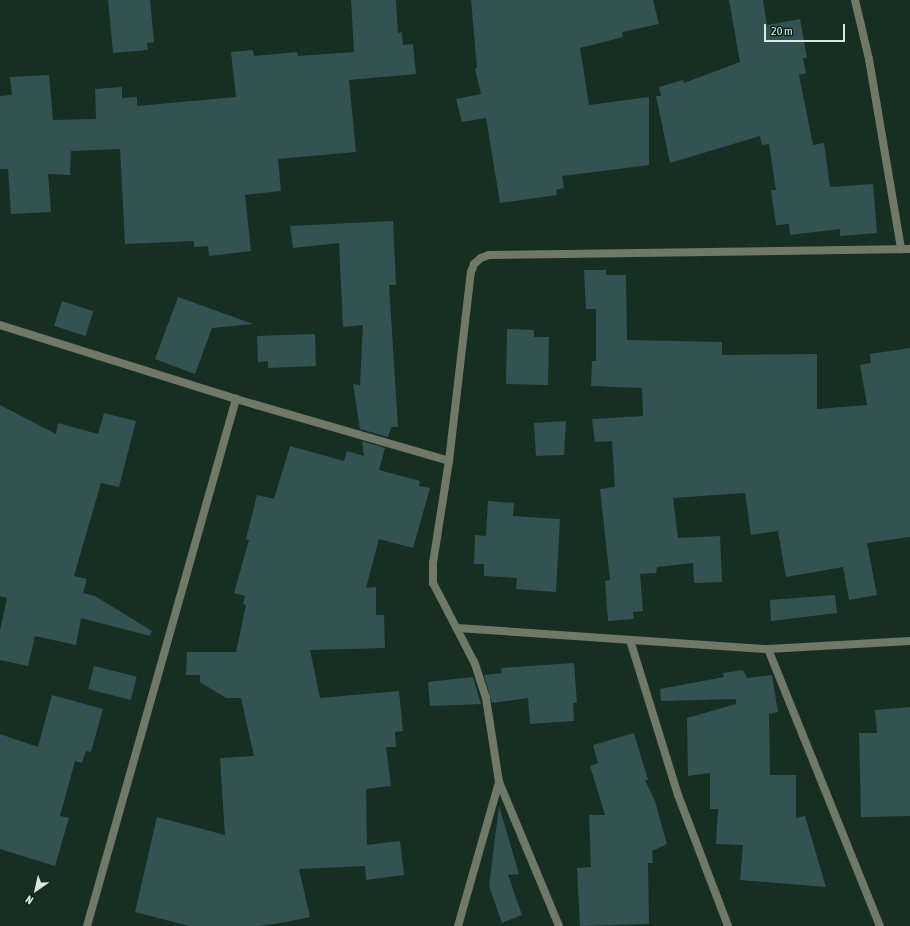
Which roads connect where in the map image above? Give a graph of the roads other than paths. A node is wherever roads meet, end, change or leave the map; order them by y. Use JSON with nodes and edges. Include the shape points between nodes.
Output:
{"nodes":[{"id":1,"x":855,"y":0,"type":"edge"},
{"id":2,"x":901,"y":249,"type":"junction"},
{"id":3,"x":910,"y":249,"type":"edge"},
{"id":4,"x":0,"y":325,"type":"edge"},
{"id":5,"x":236,"y":399,"type":"junction"},
{"id":6,"x":449,"y":462,"type":"junction"},
{"id":7,"x":457,"y":628,"type":"junction"},
{"id":8,"x":630,"y":640,"type":"junction"},
{"id":9,"x":910,"y":641,"type":"edge"},
{"id":10,"x":768,"y":649,"type":"junction"},
{"id":11,"x":499,"y":782,"type":"junction"},
{"id":12,"x":87,"y":926,"type":"edge"},
{"id":13,"x":458,"y":926,"type":"edge"},
{"id":14,"x":559,"y":926,"type":"edge"},
{"id":15,"x":728,"y":926,"type":"edge"},
{"id":16,"x":880,"y":926,"type":"edge"}],
"edges":[{"from":1,"to":2,"type":"street","via":[[869,59]]},
{"from":2,"to":3,"type":"street"},
{"from":2,"to":6,"type":"street","via":[[489,255],[480,258],[471,272]]},
{"from":4,"to":5,"type":"street"},
{"from":5,"to":6,"type":"street"},
{"from":5,"to":12,"type":"street"},
{"from":6,"to":7,"type":"street","via":[[433,563],[433,583]]},
{"from":7,"to":8,"type":"street"},
{"from":7,"to":11,"type":"street","via":[[474,662],[486,698]]},
{"from":8,"to":10,"type":"street"},
{"from":8,"to":15,"type":"street","via":[[678,795]]},
{"from":9,"to":10,"type":"street"},
{"from":10,"to":16,"type":"street"},
{"from":11,"to":13,"type":"street"},
{"from":11,"to":14,"type":"street"}]}
